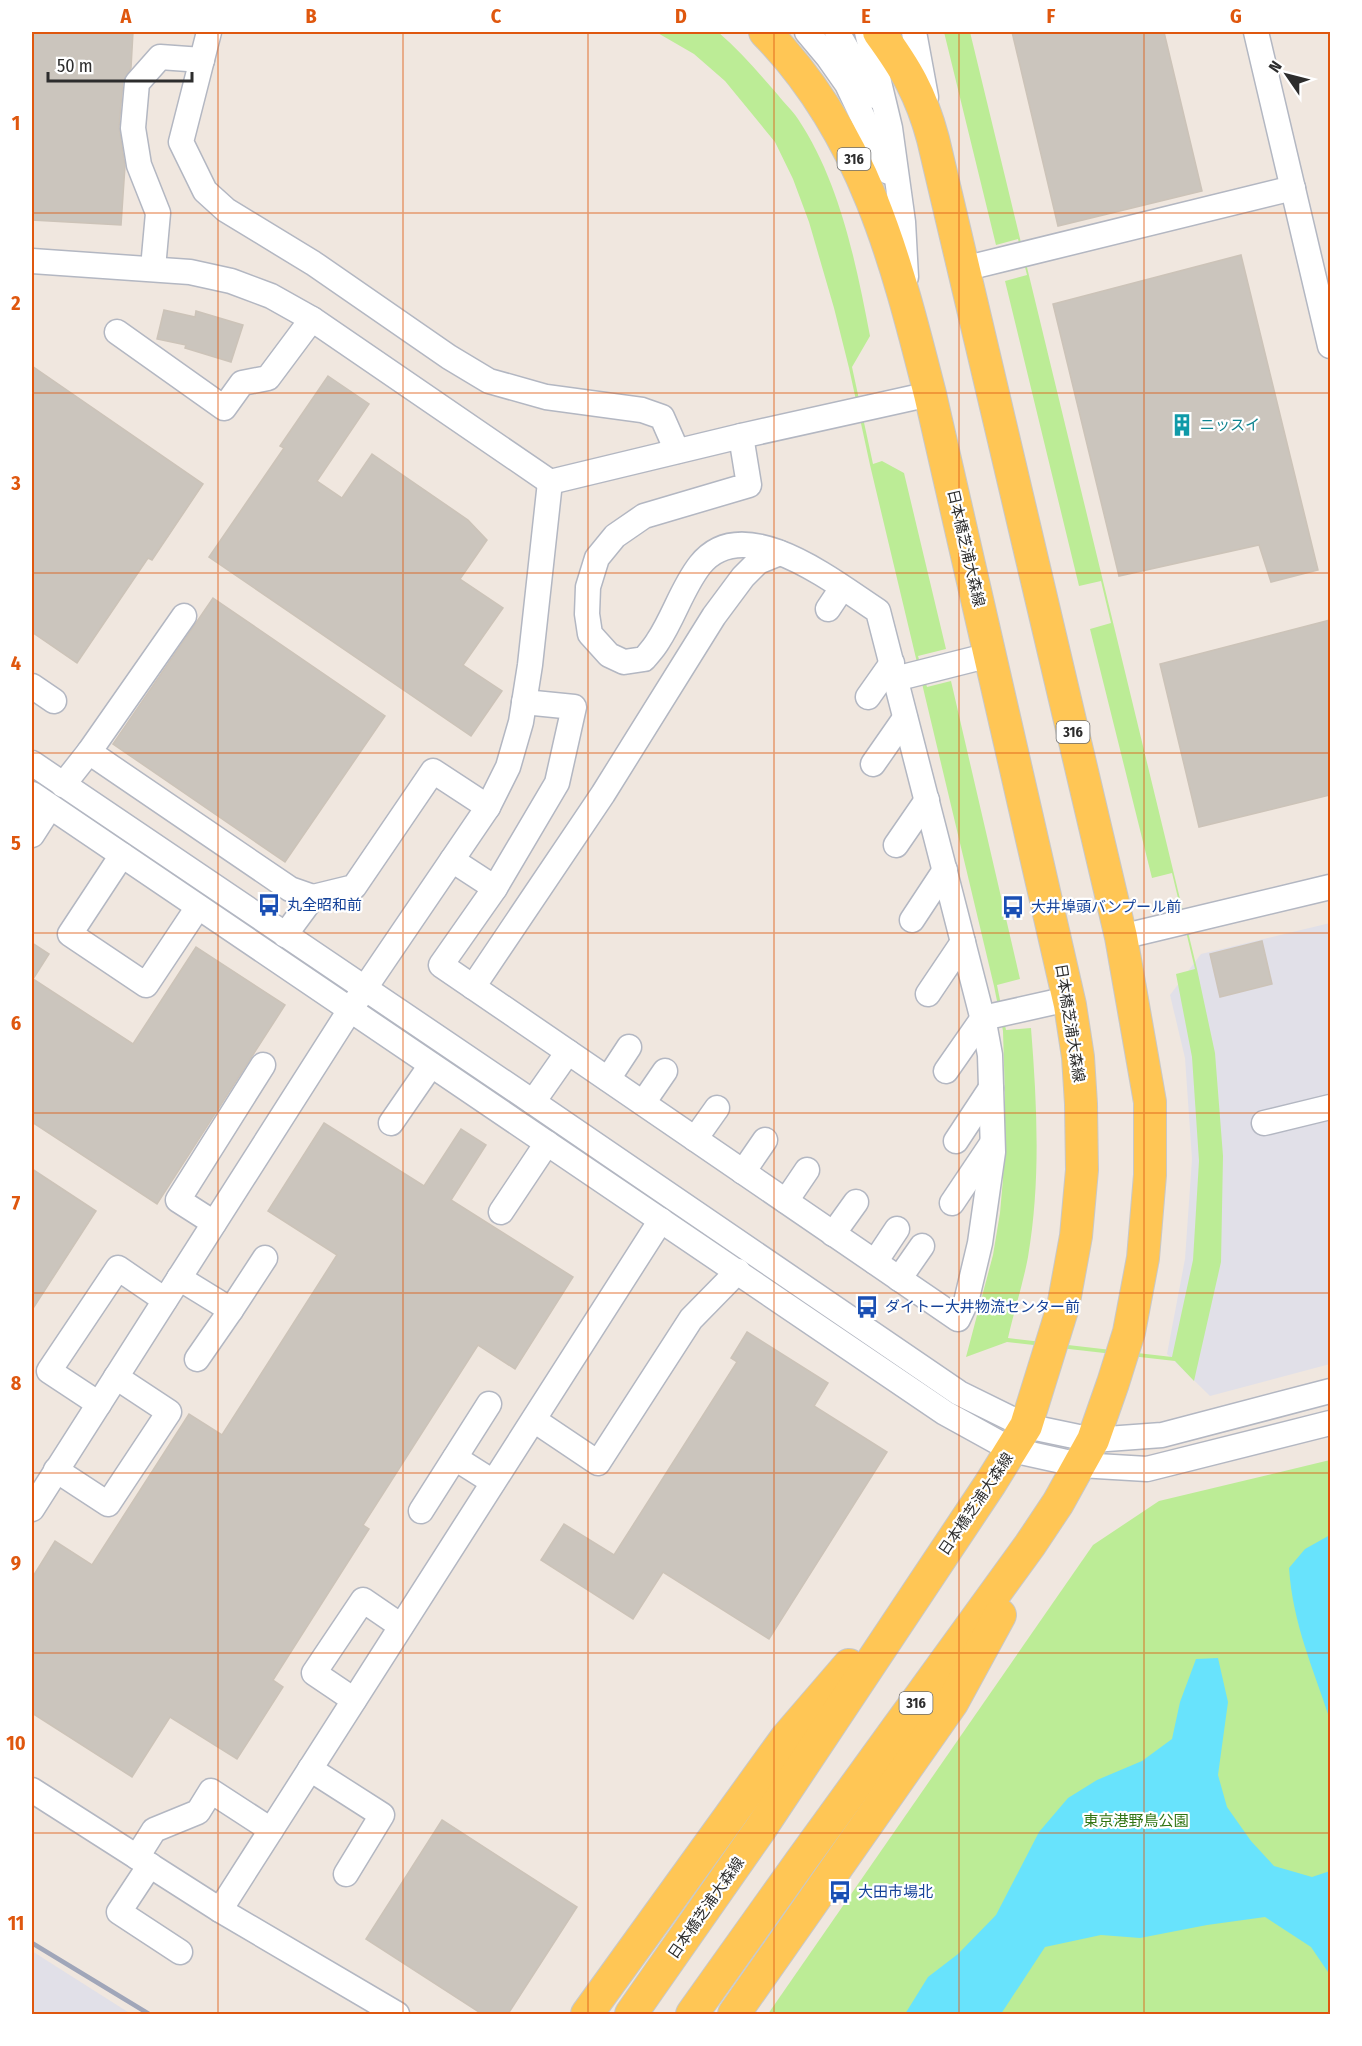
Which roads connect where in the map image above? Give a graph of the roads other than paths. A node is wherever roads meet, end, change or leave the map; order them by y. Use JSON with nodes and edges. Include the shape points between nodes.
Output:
{"nodes":[{"id":1,"x":208,"y":32,"type":"edge"},
{"id":2,"x":765,"y":32,"type":"edge"},
{"id":3,"x":807,"y":32,"type":"edge"},
{"id":4,"x":837,"y":32,"type":"edge"},
{"id":5,"x":867,"y":32,"type":"edge"},
{"id":6,"x":879,"y":32,"type":"edge"},
{"id":7,"x":914,"y":32,"type":"edge"},
{"id":8,"x":1256,"y":32,"type":"edge"},
{"id":9,"x":201,"y":60,"type":"junction"},
{"id":10,"x":890,"y":128,"type":"junction"},
{"id":11,"x":933,"y":139,"type":"junction"},
{"id":12,"x":1293,"y":188,"type":"junction"},
{"id":13,"x":898,"y":190,"type":"junction"},
{"id":14,"x":32,"y":261,"type":"edge"},
{"id":15,"x":153,"y":268,"type":"junction"},
{"id":16,"x":963,"y":269,"type":"junction"},
{"id":17,"x":908,"y":306,"type":"junction"},
{"id":18,"x":312,"y":319,"type":"junction"},
{"id":19,"x":117,"y":333,"type":"dead end"},
{"id":20,"x":1330,"y":346,"type":"edge"},
{"id":21,"x":930,"y":394,"type":"junction"},
{"id":22,"x":741,"y":436,"type":"junction"},
{"id":23,"x":676,"y":451,"type":"junction"},
{"id":24,"x":550,"y":482,"type":"junction"},
{"id":25,"x":780,"y":553,"type":"junction"},
{"id":26,"x":842,"y":588,"type":"junction"},
{"id":27,"x":828,"y":609,"type":"dead end"},
{"id":28,"x":184,"y":616,"type":"dead end"},
{"id":29,"x":990,"y":655,"type":"junction"},
{"id":30,"x":894,"y":671,"type":"junction"},
{"id":31,"x":32,"y":686,"type":"edge"},
{"id":32,"x":868,"y":697,"type":"dead end"},
{"id":33,"x":54,"y":701,"type":"dead end"},
{"id":34,"x":524,"y":702,"type":"junction"},
{"id":35,"x":905,"y":718,"type":"junction"},
{"id":36,"x":89,"y":752,"type":"junction"},
{"id":37,"x":32,"y":763,"type":"edge"},
{"id":38,"x":873,"y":764,"type":"dead end"},
{"id":39,"x":63,"y":785,"type":"junction"},
{"id":40,"x":41,"y":800,"type":"edge"},
{"id":41,"x":927,"y":800,"type":"junction"},
{"id":42,"x":488,"y":807,"type":"junction"},
{"id":43,"x":32,"y":835,"type":"edge"},
{"id":44,"x":896,"y":845,"type":"dead end"},
{"id":45,"x":122,"y":855,"type":"junction"},
{"id":46,"x":452,"y":860,"type":"junction"},
{"id":47,"x":945,"y":870,"type":"junction"},
{"id":48,"x":1330,"y":887,"type":"edge"},
{"id":49,"x":495,"y":888,"type":"junction"},
{"id":50,"x":313,"y":897,"type":"junction"},
{"id":51,"x":198,"y":907,"type":"junction"},
{"id":52,"x":912,"y":920,"type":"dead end"},
{"id":53,"x":285,"y":935,"type":"junction"},
{"id":54,"x":1121,"y":937,"type":"junction"},
{"id":55,"x":963,"y":942,"type":"junction"},
{"id":56,"x":473,"y":987,"type":"junction"},
{"id":57,"x":365,"y":989,"type":"junction"},
{"id":58,"x":928,"y":994,"type":"dead end"},
{"id":59,"x":1068,"y":999,"type":"junction"},
{"id":60,"x":350,"y":1010,"type":"junction"},
{"id":61,"x":983,"y":1018,"type":"junction"},
{"id":62,"x":629,"y":1047,"type":"dead end"},
{"id":63,"x":568,"y":1052,"type":"junction"},
{"id":64,"x":263,"y":1065,"type":"dead end"},
{"id":65,"x":431,"y":1065,"type":"junction"},
{"id":66,"x":665,"y":1071,"type":"dead end"},
{"id":67,"x":946,"y":1071,"type":"dead end"},
{"id":68,"x":608,"y":1079,"type":"junction"},
{"id":69,"x":992,"y":1088,"type":"junction"},
{"id":70,"x":533,"y":1102,"type":"junction"},
{"id":71,"x":643,"y":1103,"type":"junction"},
{"id":72,"x":1330,"y":1107,"type":"edge"},
{"id":73,"x":717,"y":1108,"type":"dead end"},
{"id":74,"x":391,"y":1123,"type":"dead end"},
{"id":75,"x":1263,"y":1123,"type":"dead end"},
{"id":76,"x":695,"y":1139,"type":"junction"},
{"id":77,"x":765,"y":1140,"type":"dead end"},
{"id":78,"x":956,"y":1141,"type":"dead end"},
{"id":79,"x":547,"y":1143,"type":"junction"},
{"id":80,"x":993,"y":1143,"type":"junction"},
{"id":81,"x":807,"y":1170,"type":"dead end"},
{"id":82,"x":743,"y":1172,"type":"junction"},
{"id":83,"x":786,"y":1201,"type":"junction"},
{"id":84,"x":856,"y":1202,"type":"dead end"},
{"id":85,"x":952,"y":1203,"type":"dead end"},
{"id":86,"x":501,"y":1212,"type":"dead end"},
{"id":87,"x":661,"y":1220,"type":"junction"},
{"id":88,"x":214,"y":1223,"type":"junction"},
{"id":89,"x":897,"y":1229,"type":"dead end"},
{"id":90,"x":834,"y":1234,"type":"junction"},
{"id":91,"x":922,"y":1246,"type":"dead end"},
{"id":92,"x":265,"y":1257,"type":"dead end"},
{"id":93,"x":875,"y":1262,"type":"junction"},
{"id":94,"x":738,"y":1271,"type":"junction"},
{"id":95,"x":179,"y":1278,"type":"junction"},
{"id":96,"x":899,"y":1279,"type":"junction"},
{"id":97,"x":165,"y":1300,"type":"junction"},
{"id":98,"x":231,"y":1310,"type":"junction"},
{"id":99,"x":197,"y":1359,"type":"dead end"},
{"id":100,"x":116,"y":1377,"type":"junction"},
{"id":101,"x":1330,"y":1391,"type":"edge"},
{"id":102,"x":99,"y":1404,"type":"junction"},
{"id":103,"x":489,"y":1404,"type":"dead end"},
{"id":104,"x":534,"y":1420,"type":"junction"},
{"id":105,"x":1330,"y":1423,"type":"edge"},
{"id":106,"x":1019,"y":1438,"type":"junction"},
{"id":107,"x":1086,"y":1452,"type":"junction"},
{"id":108,"x":456,"y":1458,"type":"junction"},
{"id":109,"x":56,"y":1470,"type":"junction"},
{"id":110,"x":494,"y":1482,"type":"junction"},
{"id":111,"x":32,"y":1509,"type":"edge"},
{"id":112,"x":422,"y":1511,"type":"dead end"},
{"id":113,"x":1030,"y":1545,"type":"junction"},
{"id":114,"x":931,"y":1571,"type":"junction"},
{"id":115,"x":401,"y":1626,"type":"junction"},
{"id":116,"x":354,"y":1700,"type":"junction"},
{"id":117,"x":310,"y":1769,"type":"junction"},
{"id":118,"x":32,"y":1790,"type":"edge"},
{"id":119,"x":271,"y":1830,"type":"junction"},
{"id":120,"x":143,"y":1861,"type":"junction"},
{"id":121,"x":346,"y":1874,"type":"dead end"},
{"id":122,"x":220,"y":1910,"type":"junction"},
{"id":123,"x":180,"y":1952,"type":"dead end"},
{"id":124,"x":396,"y":2014,"type":"edge"},
{"id":125,"x":587,"y":2014,"type":"edge"},
{"id":126,"x":631,"y":2014,"type":"edge"},
{"id":127,"x":692,"y":2014,"type":"edge"},
{"id":128,"x":734,"y":2014,"type":"edge"}],
"edges":[{"from":1,"to":9,"type":"street"},
{"from":2,"to":17,"type":"main road","name":"日本橋芝浦大森線","number":"316","via":[[806,80],[843,136],[882,225]]},
{"from":3,"to":13,"type":"street","via":[[847,84]]},
{"from":4,"to":10,"type":"street"},
{"from":5,"to":10,"type":"street"},
{"from":6,"to":11,"type":"main road","number":"316","via":[[915,87]]},
{"from":7,"to":11,"type":"street"},
{"from":8,"to":12,"type":"street"},
{"from":9,"to":15,"type":"street","via":[[160,57],[137,83],[133,128],[139,165],[158,213]]},
{"from":9,"to":23,"type":"street","via":[[181,142],[205,191],[226,210],[489,381],[546,397],[642,410],[662,417]]},
{"from":10,"to":13,"type":"street"},
{"from":11,"to":16,"type":"main road","number":"316"},
{"from":12,"to":16,"type":"street"},
{"from":12,"to":20,"type":"street"},
{"from":13,"to":17,"type":"street"},
{"from":14,"to":15,"type":"street"},
{"from":15,"to":18,"type":"street","via":[[231,281],[271,296]]},
{"from":16,"to":54,"type":"main road","number":"316"},
{"from":17,"to":21,"type":"main road","name":"日本橋芝浦大森線","number":"316"},
{"from":18,"to":19,"type":"street","via":[[268,378],[242,383],[224,408]]},
{"from":18,"to":24,"type":"street"},
{"from":21,"to":22,"type":"street"},
{"from":21,"to":29,"type":"main road","name":"日本橋芝浦大森線","number":"316"},
{"from":22,"to":23,"type":"street"},
{"from":22,"to":25,"type":"street","via":[[749,485],[644,516],[615,536],[597,558],[588,587],[590,634],[609,655],[624,662],[644,659],[659,640],[694,574],[717,551],[730,544],[748,544]]},
{"from":23,"to":24,"type":"street"},
{"from":24,"to":34,"type":"street"},
{"from":25,"to":26,"type":"street"},
{"from":25,"to":56,"type":"street","via":[[750,569],[714,616],[603,794]]},
{"from":26,"to":27,"type":"street"},
{"from":26,"to":30,"type":"street","via":[[878,611]]},
{"from":28,"to":36,"type":"street"},
{"from":29,"to":30,"type":"street"},
{"from":29,"to":59,"type":"main road","name":"日本橋芝浦大森線","number":"316"},
{"from":30,"to":32,"type":"street"},
{"from":30,"to":35,"type":"street"},
{"from":31,"to":33,"type":"street"},
{"from":34,"to":42,"type":"street","via":[[508,767]]},
{"from":34,"to":49,"type":"street","via":[[574,707],[557,783]]},
{"from":35,"to":38,"type":"street"},
{"from":35,"to":41,"type":"street"},
{"from":36,"to":39,"type":"street"},
{"from":36,"to":50,"type":"street","via":[[290,889]]},
{"from":37,"to":39,"type":"street"},
{"from":39,"to":53,"type":"street"},
{"from":40,"to":43,"type":"street"},
{"from":40,"to":45,"type":"street"},
{"from":41,"to":44,"type":"street"},
{"from":41,"to":47,"type":"street"},
{"from":42,"to":46,"type":"street"},
{"from":42,"to":50,"type":"street","via":[[433,771],[354,887]]},
{"from":45,"to":51,"type":"street"},
{"from":45,"to":51,"type":"street","via":[[70,934],[146,984]]},
{"from":46,"to":49,"type":"street"},
{"from":46,"to":57,"type":"street"},
{"from":47,"to":52,"type":"street"},
{"from":47,"to":55,"type":"street"},
{"from":48,"to":54,"type":"street"},
{"from":49,"to":56,"type":"street","via":[[441,965]]},
{"from":50,"to":53,"type":"street"},
{"from":51,"to":60,"type":"street"},
{"from":53,"to":57,"type":"street"},
{"from":54,"to":107,"type":"main road","number":"316","via":[[1150,1102],[1150,1175],[1143,1258],[1129,1332]]},
{"from":55,"to":58,"type":"street"},
{"from":55,"to":61,"type":"street"},
{"from":56,"to":63,"type":"street"},
{"from":57,"to":60,"type":"street"},
{"from":57,"to":70,"type":"street"},
{"from":59,"to":61,"type":"street"},
{"from":59,"to":106,"type":"main road","name":"日本橋芝浦大森線","number":"316","via":[[1081,1104],[1082,1170],[1076,1236],[1063,1307]]},
{"from":60,"to":65,"type":"street"},
{"from":60,"to":88,"type":"street"},
{"from":61,"to":67,"type":"street"},
{"from":61,"to":69,"type":"street"},
{"from":62,"to":68,"type":"street"},
{"from":63,"to":68,"type":"street"},
{"from":63,"to":70,"type":"street"},
{"from":64,"to":88,"type":"street","via":[[178,1200]]},
{"from":65,"to":74,"type":"street"},
{"from":65,"to":79,"type":"street"},
{"from":66,"to":71,"type":"street"},
{"from":68,"to":71,"type":"street"},
{"from":69,"to":78,"type":"street"},
{"from":69,"to":80,"type":"street"},
{"from":70,"to":106,"type":"street"},
{"from":71,"to":76,"type":"street"},
{"from":72,"to":75,"type":"street"},
{"from":73,"to":76,"type":"street"},
{"from":76,"to":82,"type":"street"},
{"from":77,"to":82,"type":"street"},
{"from":79,"to":86,"type":"street"},
{"from":79,"to":87,"type":"street"},
{"from":80,"to":85,"type":"street"},
{"from":80,"to":96,"type":"street","via":[[980,1243],[958,1319]]},
{"from":81,"to":83,"type":"street"},
{"from":82,"to":83,"type":"street"},
{"from":83,"to":90,"type":"street"},
{"from":84,"to":90,"type":"street"},
{"from":87,"to":94,"type":"street"},
{"from":87,"to":104,"type":"street"},
{"from":88,"to":95,"type":"street"},
{"from":89,"to":93,"type":"street"},
{"from":90,"to":93,"type":"street"},
{"from":91,"to":96,"type":"street"},
{"from":92,"to":98,"type":"street"},
{"from":93,"to":96,"type":"street"},
{"from":94,"to":104,"type":"street","via":[[692,1319],[598,1463]]},
{"from":94,"to":106,"type":"street","via":[[945,1413]]},
{"from":95,"to":97,"type":"street"},
{"from":95,"to":98,"type":"street"},
{"from":97,"to":100,"type":"street"},
{"from":97,"to":102,"type":"street","via":[[118,1268],[50,1371]]},
{"from":98,"to":99,"type":"street"},
{"from":100,"to":102,"type":"street"},
{"from":100,"to":109,"type":"street","via":[[170,1412],[108,1504]]},
{"from":101,"to":107,"type":"street"},
{"from":102,"to":109,"type":"street"},
{"from":103,"to":108,"type":"street"},
{"from":104,"to":110,"type":"street"},
{"from":105,"to":107,"type":"street","via":[[1147,1469]]},
{"from":106,"to":107,"type":"street"},
{"from":106,"to":114,"type":"main road","name":"日本橋芝浦大森線","number":"316"},
{"from":107,"to":113,"type":"main road","number":"316"},
{"from":108,"to":110,"type":"street"},
{"from":108,"to":112,"type":"street"},
{"from":109,"to":111,"type":"street"},
{"from":110,"to":115,"type":"street"},
{"from":113,"to":127,"type":"main road","number":"316"},
{"from":113,"to":128,"type":"main road","via":[[1010,1596],[952,1702]]},
{"from":114,"to":125,"type":"main road","via":[[787,1737]]},
{"from":114,"to":126,"type":"main road","name":"日本橋芝浦大森線","number":"316","via":[[759,1832]]},
{"from":115,"to":116,"type":"street"},
{"from":115,"to":116,"type":"street","via":[[363,1600],[314,1673]]},
{"from":116,"to":117,"type":"street"},
{"from":117,"to":119,"type":"street"},
{"from":117,"to":121,"type":"street","via":[[382,1815]]},
{"from":118,"to":120,"type":"street"},
{"from":119,"to":120,"type":"street","via":[[211,1791],[198,1812],[154,1830]]},
{"from":119,"to":122,"type":"street"},
{"from":120,"to":122,"type":"street"},
{"from":120,"to":123,"type":"street","via":[[119,1912]]},
{"from":122,"to":124,"type":"street"}]}
